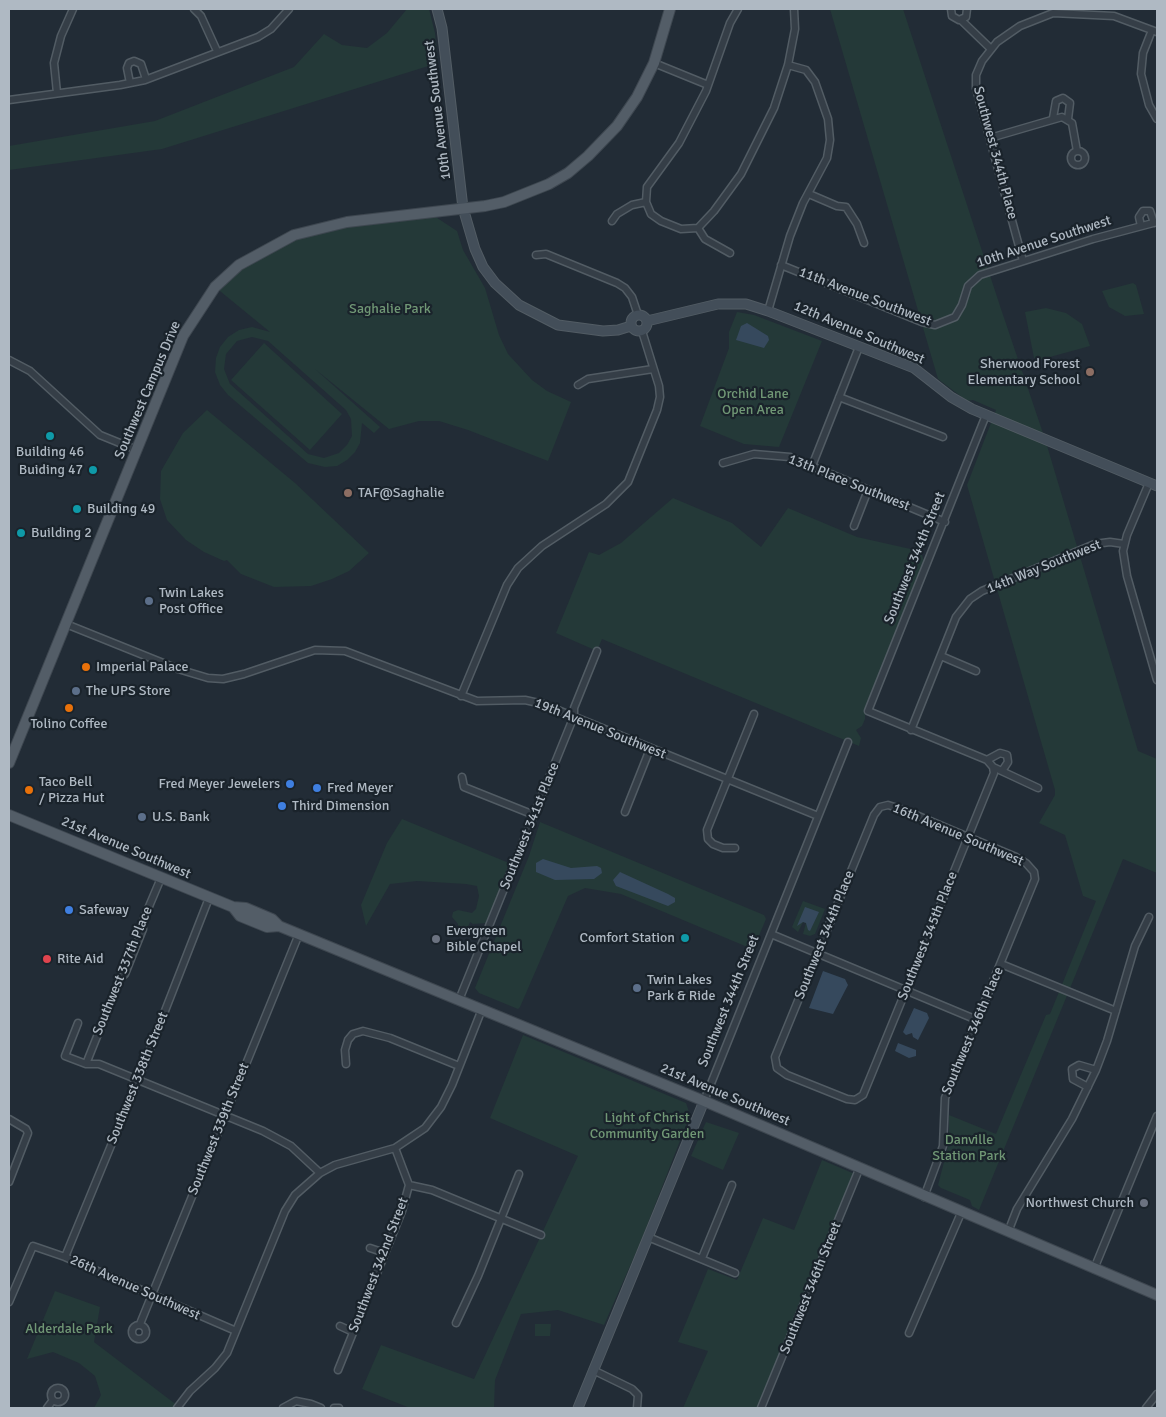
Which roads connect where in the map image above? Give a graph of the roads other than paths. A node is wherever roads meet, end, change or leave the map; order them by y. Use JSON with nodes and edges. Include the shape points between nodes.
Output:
{"nodes":[{"id":1,"x":73,"y":9,"type":"edge"},
{"id":2,"x":194,"y":9,"type":"edge"},
{"id":3,"x":289,"y":9,"type":"edge"},
{"id":4,"x":437,"y":9,"type":"edge"},
{"id":5,"x":670,"y":9,"type":"edge"},
{"id":6,"x":738,"y":9,"type":"edge"},
{"id":7,"x":794,"y":9,"type":"edge"},
{"id":8,"x":951,"y":9,"type":"edge"},
{"id":9,"x":967,"y":9,"type":"edge"},
{"id":10,"x":1060,"y":11,"type":"edge"},
{"id":11,"x":1045,"y":12,"type":"edge"},
{"id":12,"x":961,"y":20,"type":"junction"},
{"id":13,"x":1155,"y":31,"type":"edge"},
{"id":14,"x":990,"y":49,"type":"junction"},
{"id":15,"x":217,"y":51,"type":"junction"},
{"id":16,"x":654,"y":63,"type":"junction"},
{"id":17,"x":788,"y":65,"type":"junction"},
{"id":18,"x":146,"y":79,"type":"junction"},
{"id":19,"x":130,"y":83,"type":"junction"},
{"id":20,"x":708,"y":85,"type":"junction"},
{"id":21,"x":57,"y":93,"type":"junction"},
{"id":22,"x":9,"y":100,"type":"edge"},
{"id":23,"x":1053,"y":118,"type":"junction"},
{"id":24,"x":1068,"y":119,"type":"junction"},
{"id":25,"x":1157,"y":119,"type":"edge"},
{"id":26,"x":990,"y":138,"type":"junction"},
{"id":27,"x":1077,"y":151,"type":"dead end"},
{"id":28,"x":808,"y":194,"type":"junction"},
{"id":29,"x":646,"y":202,"type":"junction"},
{"id":30,"x":463,"y":208,"type":"junction"},
{"id":31,"x":612,"y":221,"type":"dead end"},
{"id":32,"x":1156,"y":222,"type":"edge"},
{"id":33,"x":1141,"y":226,"type":"junction"},
{"id":34,"x":698,"y":228,"type":"junction"},
{"id":35,"x":864,"y":243,"type":"dead end"},
{"id":36,"x":730,"y":253,"type":"dead end"},
{"id":37,"x":536,"y":255,"type":"dead end"},
{"id":38,"x":1023,"y":261,"type":"junction"},
{"id":39,"x":781,"y":265,"type":"junction"},
{"id":40,"x":768,"y":311,"type":"junction"},
{"id":41,"x":638,"y":315,"type":"junction"},
{"id":42,"x":647,"y":321,"type":"junction"},
{"id":43,"x":949,"y":321,"type":"joint"},
{"id":44,"x":631,"y":326,"type":"junction"},
{"id":45,"x":642,"y":331,"type":"junction"},
{"id":46,"x":859,"y":347,"type":"junction"},
{"id":47,"x":9,"y":360,"type":"edge"},
{"id":48,"x":653,"y":369,"type":"junction"},
{"id":49,"x":578,"y":384,"type":"dead end"},
{"id":50,"x":839,"y":397,"type":"junction"},
{"id":51,"x":986,"y":415,"type":"junction"},
{"id":52,"x":943,"y":438,"type":"dead end"},
{"id":53,"x":138,"y":450,"type":"junction"},
{"id":54,"x":722,"y":463,"type":"dead end"},
{"id":55,"x":812,"y":466,"type":"junction"},
{"id":56,"x":1153,"y":484,"type":"edge"},
{"id":57,"x":868,"y":490,"type":"junction"},
{"id":58,"x":945,"y":522,"type":"junction"},
{"id":59,"x":854,"y":526,"type":"dead end"},
{"id":60,"x":1124,"y":544,"type":"junction"},
{"id":61,"x":66,"y":624,"type":"junction"},
{"id":62,"x":597,"y":651,"type":"dead end"},
{"id":63,"x":941,"y":656,"type":"junction"},
{"id":64,"x":976,"y":670,"type":"dead end"},
{"id":65,"x":1157,"y":680,"type":"edge"},
{"id":66,"x":461,"y":696,"type":"junction"},
{"id":67,"x":754,"y":714,"type":"dead end"},
{"id":68,"x":574,"y":716,"type":"junction"},
{"id":69,"x":911,"y":730,"type":"junction"},
{"id":70,"x":848,"y":742,"type":"dead end"},
{"id":71,"x":650,"y":748,"type":"junction"},
{"id":72,"x":986,"y":760,"type":"junction"},
{"id":73,"x":9,"y":763,"type":"edge"},
{"id":74,"x":993,"y":767,"type":"junction"},
{"id":75,"x":1002,"y":771,"type":"junction"},
{"id":76,"x":462,"y":777,"type":"dead end"},
{"id":77,"x":727,"y":779,"type":"junction"},
{"id":78,"x":1038,"y":788,"type":"dead end"},
{"id":79,"x":883,"y":805,"type":"joint"},
{"id":80,"x":625,"y":812,"type":"dead end"},
{"id":81,"x":9,"y":815,"type":"edge"},
{"id":82,"x":534,"y":815,"type":"junction"},
{"id":83,"x":818,"y":816,"type":"junction"},
{"id":84,"x":968,"y":837,"type":"junction"},
{"id":85,"x":735,"y":848,"type":"dead end"},
{"id":86,"x":1032,"y":869,"type":"joint"},
{"id":87,"x":161,"y":878,"type":"junction"},
{"id":88,"x":209,"y":898,"type":"junction"},
{"id":89,"x":1149,"y":917,"type":"dead end"},
{"id":90,"x":299,"y":934,"type":"junction"},
{"id":91,"x":771,"y":934,"type":"junction"},
{"id":92,"x":818,"y":954,"type":"junction"},
{"id":93,"x":1002,"y":964,"type":"junction"},
{"id":94,"x":906,"y":990,"type":"junction"},
{"id":95,"x":459,"y":1000,"type":"junction"},
{"id":96,"x":482,"y":1009,"type":"junction"},
{"id":97,"x":1116,"y":1011,"type":"junction"},
{"id":98,"x":977,"y":1020,"type":"junction"},
{"id":99,"x":78,"y":1023,"type":"dead end"},
{"id":100,"x":86,"y":1064,"type":"junction"},
{"id":101,"x":346,"y":1064,"type":"dead end"},
{"id":102,"x":460,"y":1066,"type":"junction"},
{"id":103,"x":1096,"y":1070,"type":"junction"},
{"id":104,"x":138,"y":1080,"type":"junction"},
{"id":105,"x":1088,"y":1088,"type":"junction"},
{"id":106,"x":856,"y":1100,"type":"joint"},
{"id":107,"x":704,"y":1101,"type":"junction"},
{"id":108,"x":224,"y":1115,"type":"junction"},
{"id":109,"x":1157,"y":1116,"type":"edge"},
{"id":110,"x":9,"y":1119,"type":"edge"},
{"id":111,"x":395,"y":1148,"type":"junction"},
{"id":112,"x":860,"y":1167,"type":"junction"},
{"id":113,"x":320,"y":1173,"type":"junction"},
{"id":114,"x":518,"y":1174,"type":"dead end"},
{"id":115,"x":9,"y":1182,"type":"edge"},
{"id":116,"x":410,"y":1184,"type":"junction"},
{"id":117,"x":732,"y":1185,"type":"dead end"},
{"id":118,"x":924,"y":1197,"type":"junction"},
{"id":119,"x":962,"y":1213,"type":"junction"},
{"id":120,"x":500,"y":1218,"type":"junction"},
{"id":121,"x":1008,"y":1232,"type":"junction"},
{"id":122,"x":541,"y":1235,"type":"dead end"},
{"id":123,"x":648,"y":1237,"type":"junction"},
{"id":124,"x":370,"y":1248,"type":"dead end"},
{"id":125,"x":385,"y":1254,"type":"junction"},
{"id":126,"x":64,"y":1257,"type":"junction"},
{"id":127,"x":702,"y":1258,"type":"junction"},
{"id":128,"x":1094,"y":1269,"type":"junction"},
{"id":129,"x":735,"y":1273,"type":"dead end"},
{"id":130,"x":1157,"y":1295,"type":"edge"},
{"id":131,"x":152,"y":1296,"type":"junction"},
{"id":132,"x":9,"y":1302,"type":"edge"},
{"id":133,"x":456,"y":1323,"type":"dead end"},
{"id":134,"x":140,"y":1324,"type":"dead end"},
{"id":135,"x":340,"y":1326,"type":"dead end"},
{"id":136,"x":236,"y":1332,"type":"junction"},
{"id":137,"x":353,"y":1332,"type":"junction"},
{"id":138,"x":909,"y":1333,"type":"dead end"},
{"id":139,"x":338,"y":1370,"type":"dead end"},
{"id":140,"x":593,"y":1370,"type":"junction"},
{"id":141,"x":1157,"y":1394,"type":"edge"},
{"id":142,"x":53,"y":1400,"type":"dead end"},
{"id":143,"x":47,"y":1408,"type":"edge"},
{"id":144,"x":177,"y":1408,"type":"edge"},
{"id":145,"x":283,"y":1408,"type":"edge"},
{"id":146,"x":321,"y":1408,"type":"edge"},
{"id":147,"x":334,"y":1408,"type":"edge"},
{"id":148,"x":339,"y":1408,"type":"edge"},
{"id":149,"x":578,"y":1408,"type":"edge"},
{"id":150,"x":637,"y":1408,"type":"edge"},
{"id":151,"x":761,"y":1408,"type":"edge"},
{"id":152,"x":1146,"y":1408,"type":"edge"}],
"edges":[{"from":1,"to":21,"type":"street","via":[[54,63]]},
{"from":2,"to":15,"type":"street","via":[[201,16]]},
{"from":3,"to":15,"type":"street","via":[[271,29],[258,37]]},
{"from":4,"to":30,"type":"street","name":"10th Avenue Southwest"},
{"from":5,"to":16,"type":"main road","name":"Southwest Campus Drive"},
{"from":6,"to":20,"type":"street"},
{"from":7,"to":17,"type":"street","via":[[795,29]]},
{"from":8,"to":12,"type":"street","via":[[954,18]]},
{"from":9,"to":12,"type":"street"},
{"from":10,"to":11,"type":"street"},
{"from":10,"to":13,"type":"street","via":[[1114,16]]},
{"from":11,"to":14,"type":"street"},
{"from":12,"to":14,"type":"street"},
{"from":13,"to":25,"type":"street","via":[[1143,53],[1141,74],[1149,105]]},
{"from":14,"to":26,"type":"street","name":"Southwest 344th Place","via":[[978,67],[975,82]]},
{"from":15,"to":18,"type":"street"},
{"from":16,"to":20,"type":"street"},
{"from":16,"to":30,"type":"main road","name":"Southwest Campus Drive","via":[[637,97],[617,126],[568,173],[504,202]]},
{"from":17,"to":28,"type":"street","via":[[806,70],[812,76],[828,119],[830,140],[827,158]]},
{"from":17,"to":34,"type":"street","via":[[774,108],[741,174]]},
{"from":18,"to":19,"type":"street"},
{"from":18,"to":19,"type":"street","via":[[141,64],[134,61],[127,68]]},
{"from":19,"to":21,"type":"street"},
{"from":20,"to":29,"type":"street","via":[[679,143],[647,187]]},
{"from":21,"to":22,"type":"street"},
{"from":23,"to":24,"type":"street","via":[[1062,116]]},
{"from":23,"to":24,"type":"street","via":[[1056,101],[1063,98],[1070,103]]},
{"from":23,"to":26,"type":"street"},
{"from":24,"to":27,"type":"street","via":[[1072,123]]},
{"from":26,"to":38,"type":"street","name":"Southwest 344th Place"},
{"from":28,"to":35,"type":"street","via":[[846,207]]},
{"from":28,"to":39,"type":"street"},
{"from":29,"to":31,"type":"street","via":[[632,205]]},
{"from":29,"to":34,"type":"street","via":[[651,214],[661,221],[681,229]]},
{"from":30,"to":44,"type":"street","via":[[474,249],[483,267],[519,305],[546,320],[574,329],[603,331]]},
{"from":30,"to":53,"type":"main road","name":"Southwest Campus Drive","via":[[390,216],[294,235],[240,265],[215,287],[183,336]]},
{"from":32,"to":33,"type":"street","name":"10th Avenue Southwest"},
{"from":32,"to":33,"type":"street","name":"10th Avenue Southwest","via":[[1150,211],[1143,211],[1138,217]]},
{"from":33,"to":38,"type":"street","name":"10th Avenue Southwest"},
{"from":34,"to":36,"type":"street","via":[[705,239]]},
{"from":37,"to":41,"type":"street","via":[[546,254],[617,283],[632,297]]},
{"from":38,"to":43,"type":"street","name":"10th Avenue Southwest","via":[[989,271],[973,280],[960,311]]},
{"from":39,"to":40,"type":"street"},
{"from":39,"to":43,"type":"street","name":"11th Avenue Southwest","via":[[930,324]]},
{"from":40,"to":42,"type":"street","name":"12th Avenue Southwest","via":[[746,304],[718,304]]},
{"from":40,"to":46,"type":"street","name":"12th Avenue Southwest"},
{"from":41,"to":42,"type":"street"},
{"from":41,"to":44,"type":"street","via":[[633,318]]},
{"from":42,"to":45,"type":"street","via":[[647,327]]},
{"from":44,"to":45,"type":"street","via":[[637,332]]},
{"from":45,"to":48,"type":"street"},
{"from":46,"to":50,"type":"street"},
{"from":46,"to":51,"type":"street","name":"12th Avenue Southwest","via":[[914,368],[951,397]]},
{"from":47,"to":53,"type":"street","via":[[30,371],[100,436]]},
{"from":48,"to":49,"type":"street","via":[[588,379]]},
{"from":48,"to":66,"type":"street","via":[[659,386],[657,410],[628,482],[606,504],[535,551],[515,571]]},
{"from":50,"to":52,"type":"street"},
{"from":50,"to":55,"type":"street"},
{"from":51,"to":56,"type":"street","name":"12th Avenue Southwest"},
{"from":51,"to":58,"type":"street","name":"Southwest 344th Street"},
{"from":53,"to":61,"type":"main road","name":"Southwest Campus Drive"},
{"from":54,"to":55,"type":"street","name":"13th Place Southwest","via":[[761,454],[790,457]]},
{"from":55,"to":57,"type":"street","name":"13th Place Southwest"},
{"from":56,"to":60,"type":"street"},
{"from":57,"to":58,"type":"street","name":"13th Place Southwest"},
{"from":57,"to":59,"type":"street"},
{"from":58,"to":69,"type":"street","name":"Southwest 344th Street","via":[[868,711]]},
{"from":60,"to":63,"type":"street","name":"14th Way Southwest","via":[[1095,544],[976,595],[956,617]]},
{"from":60,"to":65,"type":"street","via":[[1125,570]]},
{"from":61,"to":66,"type":"street","name":"19th Avenue Southwest","via":[[208,678],[232,677],[301,653],[334,649]]},
{"from":61,"to":73,"type":"main road","name":"Southwest Campus Drive"},
{"from":62,"to":68,"type":"street","name":"Southwest 341st Place","via":[[574,708]]},
{"from":63,"to":64,"type":"street"},
{"from":63,"to":69,"type":"street"},
{"from":66,"to":68,"type":"street","name":"19th Avenue Southwest","via":[[485,702],[530,700]]},
{"from":67,"to":77,"type":"street"},
{"from":68,"to":71,"type":"street","name":"19th Avenue Southwest"},
{"from":68,"to":82,"type":"street","name":"Southwest 341st Place"},
{"from":69,"to":72,"type":"street"},
{"from":70,"to":83,"type":"street","name":"Southwest 344th Street"},
{"from":71,"to":77,"type":"street","name":"19th Avenue Southwest"},
{"from":71,"to":80,"type":"street"},
{"from":72,"to":74,"type":"street"},
{"from":72,"to":75,"type":"street","via":[[1000,752],[1007,754],[1008,762]]},
{"from":74,"to":75,"type":"street"},
{"from":74,"to":84,"type":"street","name":"Southwest 345th Place","via":[[994,774]]},
{"from":75,"to":78,"type":"street"},
{"from":76,"to":82,"type":"street","via":[[464,787]]},
{"from":77,"to":83,"type":"street","name":"19th Avenue Southwest"},
{"from":77,"to":85,"type":"street","via":[[707,833],[713,844]]},
{"from":79,"to":84,"type":"street","name":"16th Avenue Southwest","via":[[904,810]]},
{"from":79,"to":92,"type":"street","name":"Southwest 344th Place","via":[[874,815]]},
{"from":81,"to":87,"type":"main road","name":"21st Avenue Southwest"},
{"from":82,"to":95,"type":"street","name":"Southwest 341st Place"},
{"from":83,"to":91,"type":"street","name":"Southwest 344th Street"},
{"from":84,"to":86,"type":"street","name":"16th Avenue Southwest","via":[[1021,860]]},
{"from":84,"to":94,"type":"street","name":"Southwest 345th Place"},
{"from":86,"to":93,"type":"street","name":"Southwest 346th Place","via":[[1035,879]]},
{"from":87,"to":88,"type":"main road","name":"21st Avenue Southwest"},
{"from":87,"to":100,"type":"street","name":"Southwest 337th Place","via":[[129,965],[120,978]]},
{"from":88,"to":90,"type":"main road","name":"21st Avenue Southwest","via":[[246,908]]},
{"from":88,"to":104,"type":"street","name":"Southwest 338th Street"},
{"from":89,"to":97,"type":"street","via":[[1135,946]]},
{"from":90,"to":95,"type":"main road","name":"21st Avenue Southwest"},
{"from":90,"to":108,"type":"street","name":"Southwest 339th Street"},
{"from":91,"to":92,"type":"street"},
{"from":91,"to":107,"type":"street","name":"Southwest 344th Street"},
{"from":92,"to":94,"type":"street"},
{"from":92,"to":106,"type":"street","name":"Southwest 344th Place","via":[[776,1057],[777,1068],[843,1098]]},
{"from":93,"to":97,"type":"street"},
{"from":93,"to":98,"type":"street","name":"Southwest 346th Place"},
{"from":94,"to":98,"type":"street"},
{"from":94,"to":106,"type":"street","name":"Southwest 345th Place","via":[[863,1095]]},
{"from":95,"to":96,"type":"main road","name":"21st Avenue Southwest"},
{"from":96,"to":102,"type":"street"},
{"from":96,"to":107,"type":"main road","name":"21st Avenue Southwest"},
{"from":97,"to":103,"type":"street"},
{"from":98,"to":118,"type":"street","name":"Southwest 346th Place","via":[[945,1098],[943,1146]]},
{"from":99,"to":100,"type":"street","via":[[65,1056]]},
{"from":100,"to":104,"type":"street","via":[[99,1064]]},
{"from":101,"to":102,"type":"street","via":[[348,1040],[353,1034],[363,1031],[390,1038]]},
{"from":102,"to":111,"type":"street","via":[[434,1118],[412,1139]]},
{"from":103,"to":105,"type":"street"},
{"from":103,"to":105,"type":"street","via":[[1079,1065],[1072,1069],[1070,1076]]},
{"from":104,"to":108,"type":"street"},
{"from":104,"to":126,"type":"street","name":"Southwest 338th Street"},
{"from":105,"to":121,"type":"street"},
{"from":107,"to":112,"type":"main road","name":"21st Avenue Southwest"},
{"from":107,"to":123,"type":"street","name":"Southwest 344th Street"},
{"from":108,"to":113,"type":"street","via":[[291,1146]]},
{"from":108,"to":131,"type":"street","name":"Southwest 339th Street"},
{"from":109,"to":128,"type":"street"},
{"from":110,"to":115,"type":"street","via":[[28,1133]]},
{"from":111,"to":113,"type":"street","via":[[335,1165]]},
{"from":111,"to":116,"type":"street","name":"Southwest 342nd Street"},
{"from":112,"to":118,"type":"main road","name":"21st Avenue Southwest"},
{"from":112,"to":151,"type":"street","name":"Southwest 346th Street"},
{"from":113,"to":136,"type":"street","via":[[295,1195],[285,1210]]},
{"from":114,"to":120,"type":"street"},
{"from":116,"to":120,"type":"street"},
{"from":116,"to":125,"type":"street","name":"Southwest 342nd Street"},
{"from":117,"to":127,"type":"street"},
{"from":118,"to":119,"type":"main road","name":"21st Avenue Southwest"},
{"from":119,"to":121,"type":"main road","name":"21st Avenue Southwest"},
{"from":119,"to":138,"type":"street"},
{"from":120,"to":122,"type":"street"},
{"from":120,"to":133,"type":"street"},
{"from":121,"to":128,"type":"main road","name":"21st Avenue Southwest"},
{"from":123,"to":127,"type":"street"},
{"from":123,"to":140,"type":"street","name":"Southwest 344th Street"},
{"from":124,"to":125,"type":"street"},
{"from":125,"to":137,"type":"street","name":"Southwest 342nd Street"},
{"from":126,"to":131,"type":"street","name":"26th Avenue Southwest"},
{"from":126,"to":132,"type":"street","name":"26th Avenue Southwest","via":[[33,1246]]},
{"from":127,"to":129,"type":"street"},
{"from":128,"to":130,"type":"main road","name":"21st Avenue Southwest"},
{"from":131,"to":134,"type":"street","name":"Southwest 339th Street"},
{"from":131,"to":136,"type":"street","name":"26th Avenue Southwest"},
{"from":135,"to":137,"type":"street"},
{"from":136,"to":144,"type":"street","via":[[221,1361]]},
{"from":137,"to":139,"type":"street","name":"Southwest 342nd Street"},
{"from":140,"to":149,"type":"street","name":"Southwest 344th Street"},
{"from":140,"to":150,"type":"street","via":[[628,1385],[638,1395]]},
{"from":141,"to":152,"type":"street"},
{"from":142,"to":143,"type":"street"},
{"from":145,"to":146,"type":"street","via":[[296,1401]]},
{"from":147,"to":148,"type":"street"}]}
